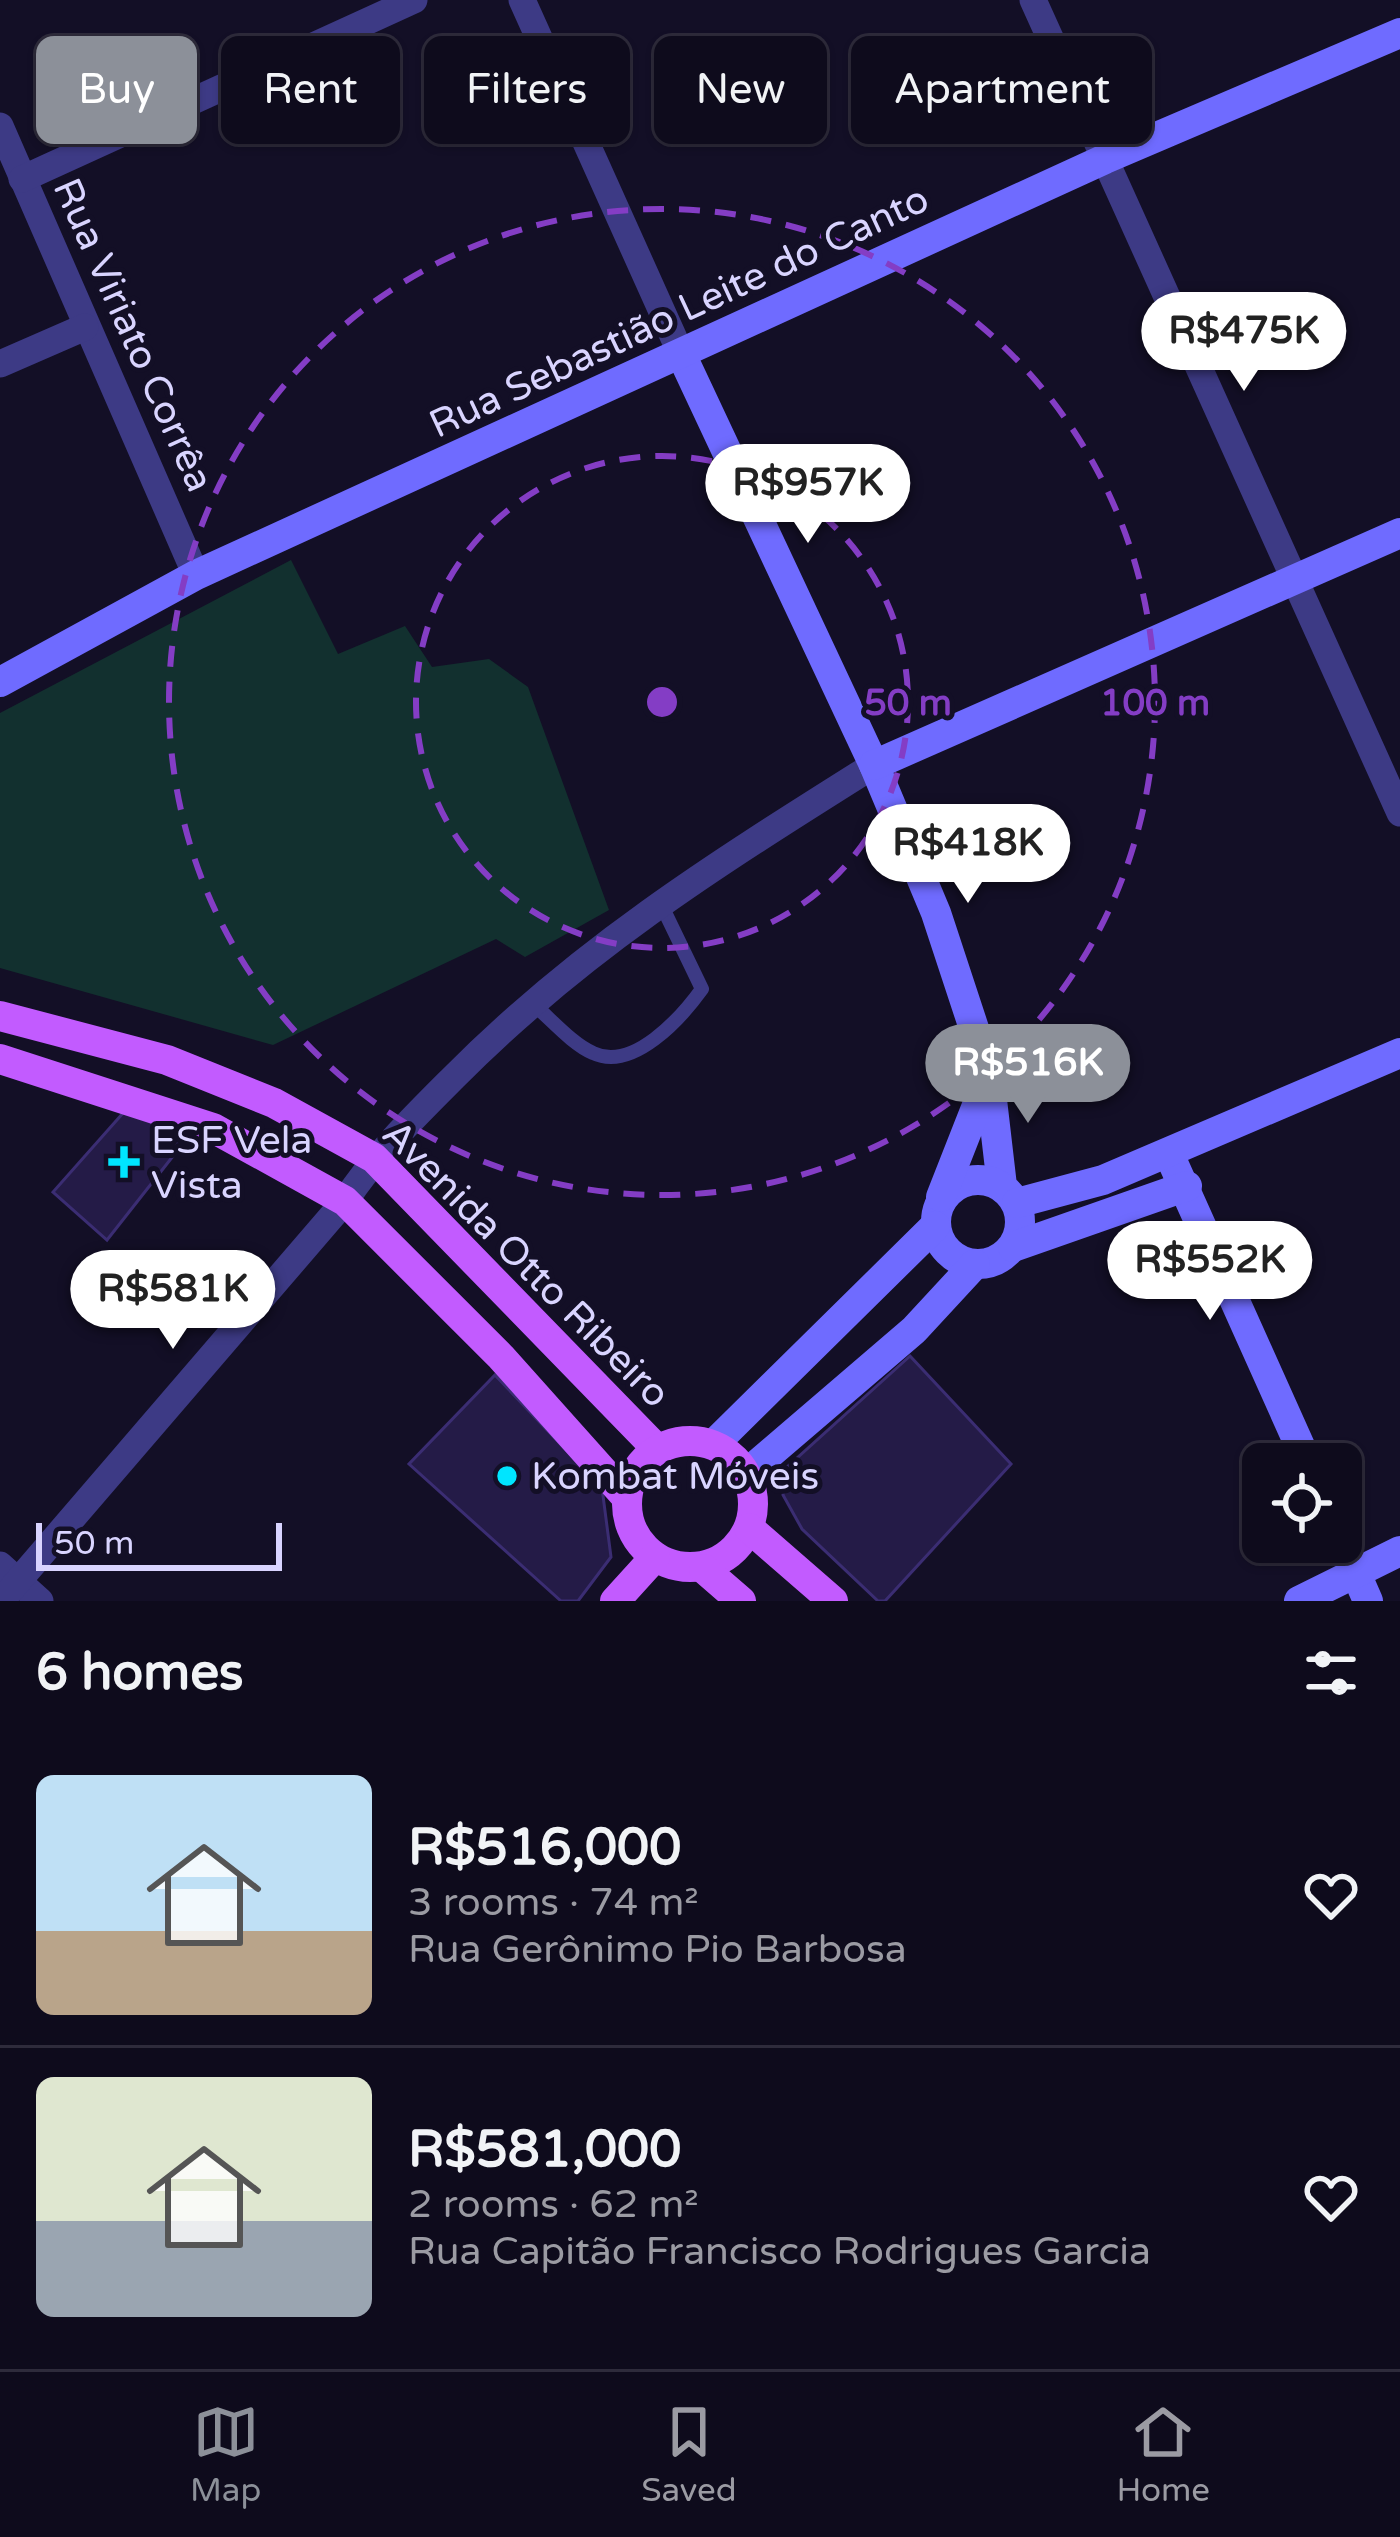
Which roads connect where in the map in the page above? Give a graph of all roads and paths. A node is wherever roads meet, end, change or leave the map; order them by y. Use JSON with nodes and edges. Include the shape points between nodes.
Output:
{"nodes":[{"id":1,"x":414,"y":0,"type":"edge"},
{"id":2,"x":522,"y":0,"type":"edge"},
{"id":3,"x":1033,"y":0,"type":"edge"},
{"id":4,"x":1400,"y":33,"type":"edge"},
{"id":5,"x":0,"y":126,"type":"edge"},
{"id":6,"x":1105,"y":159,"type":"junction"},
{"id":7,"x":22,"y":179,"type":"junction"},
{"id":8,"x":85,"y":328,"type":"junction"},
{"id":9,"x":682,"y":356,"type":"junction"},
{"id":10,"x":0,"y":364,"type":"edge"},
{"id":11,"x":1400,"y":533,"type":"edge"},
{"id":12,"x":196,"y":575,"type":"junction"},
{"id":13,"x":1292,"y":580,"type":"junction"},
{"id":14,"x":0,"y":682,"type":"edge"},
{"id":15,"x":874,"y":765,"type":"junction"},
{"id":16,"x":1400,"y":813,"type":"edge"},
{"id":17,"x":659,"y":900,"type":"junction"},
{"id":18,"x":530,"y":1001,"type":"junction"},
{"id":19,"x":0,"y":1016,"type":"edge"},
{"id":20,"x":1400,"y":1053,"type":"edge"},
{"id":21,"x":0,"y":1059,"type":"edge"},
{"id":22,"x":989,"y":1074,"type":"junction"},
{"id":23,"x":1169,"y":1154,"type":"junction"},
{"id":24,"x":374,"y":1158,"type":"junction"},
{"id":25,"x":1187,"y":1186,"type":"junction"},
{"id":26,"x":1009,"y":1194,"type":"junction"},
{"id":27,"x":345,"y":1201,"type":"junction"},
{"id":28,"x":938,"y":1212,"type":"junction"},
{"id":29,"x":1013,"y":1246,"type":"junction"},
{"id":30,"x":975,"y":1264,"type":"junction"},
{"id":31,"x":1299,"y":1443,"type":"edge"},
{"id":32,"x":714,"y":1444,"type":"junction"},
{"id":33,"x":658,"y":1450,"type":"junction"},
{"id":34,"x":746,"y":1474,"type":"junction"},
{"id":35,"x":627,"y":1498,"type":"junction"},
{"id":36,"x":749,"y":1528,"type":"junction"},
{"id":37,"x":1400,"y":1552,"type":"edge"},
{"id":38,"x":655,"y":1557,"type":"junction"},
{"id":39,"x":1351,"y":1563,"type":"edge"},
{"id":40,"x":704,"y":1569,"type":"junction"},
{"id":41,"x":1355,"y":1572,"type":"junction"},
{"id":42,"x":6,"y":1582,"type":"edge"},
{"id":43,"x":40,"y":1601,"type":"edge"},
{"id":44,"x":615,"y":1601,"type":"edge"},
{"id":45,"x":741,"y":1601,"type":"edge"},
{"id":46,"x":833,"y":1601,"type":"edge"},
{"id":47,"x":1299,"y":1601,"type":"edge"},
{"id":48,"x":1368,"y":1601,"type":"edge"}],
"edges":[{"from":1,"to":7,"type":"street"},
{"from":2,"to":9,"type":"street"},
{"from":3,"to":6,"type":"street"},
{"from":4,"to":6,"type":"street","name":"Rua Sebastião Leite do Canto"},
{"from":5,"to":7,"type":"street","name":"Rua Viriato Corrêa"},
{"from":6,"to":9,"type":"street","name":"Rua Sebastião Leite do Canto"},
{"from":6,"to":13,"type":"street"},
{"from":7,"to":8,"type":"street","name":"Rua Viriato Corrêa"},
{"from":8,"to":10,"type":"street"},
{"from":8,"to":12,"type":"street","name":"Rua Viriato Corrêa"},
{"from":9,"to":12,"type":"street","name":"Rua Sebastião Leite do Canto"},
{"from":9,"to":15,"type":"street"},
{"from":11,"to":13,"type":"street"},
{"from":12,"to":14,"type":"street","name":"Rua Sebastião Leite do Canto"},
{"from":13,"to":15,"type":"street"},
{"from":13,"to":16,"type":"street"},
{"from":15,"to":17,"type":"street"},
{"from":15,"to":22,"type":"street","via":[[936,913]]},
{"from":17,"to":18,"type":"street"},
{"from":17,"to":18,"type":"lane","via":[[702,989],[686,1012],[616,1058],[593,1053]]},
{"from":18,"to":24,"type":"street"},
{"from":19,"to":24,"type":"main road","name":"Avenida Otto Ribeiro","via":[[167,1060],[274,1103]]},
{"from":20,"to":23,"type":"street"},
{"from":21,"to":27,"type":"main road","via":[[213,1128]]},
{"from":22,"to":26,"type":"street"},
{"from":22,"to":28,"type":"street"},
{"from":23,"to":25,"type":"street"},
{"from":23,"to":26,"type":"street","via":[[1103,1180]]},
{"from":24,"to":27,"type":"street"},
{"from":24,"to":33,"type":"main road","name":"Avenida Otto Ribeiro"},
{"from":25,"to":29,"type":"street"},
{"from":25,"to":31,"type":"street"},
{"from":26,"to":28,"type":"street","via":[[981,1178],[958,1183]]},
{"from":26,"to":29,"type":"street","via":[[1021,1225]]},
{"from":27,"to":35,"type":"main road"},
{"from":27,"to":42,"type":"street"},
{"from":28,"to":30,"type":"street","via":[[942,1245]]},
{"from":28,"to":32,"type":"street"},
{"from":29,"to":30,"type":"street"},
{"from":30,"to":34,"type":"street","via":[[914,1330]]},
{"from":32,"to":33,"type":"main road","via":[[676,1442]]},
{"from":32,"to":34,"type":"main road"},
{"from":33,"to":35,"type":"main road","via":[[642,1462]]},
{"from":34,"to":36,"type":"main road","via":[[754,1506]]},
{"from":35,"to":38,"type":"main road","via":[[629,1521]]},
{"from":36,"to":40,"type":"main road","via":[[734,1550]]},
{"from":36,"to":46,"type":"main road"},
{"from":37,"to":41,"type":"street"},
{"from":38,"to":40,"type":"main road"},
{"from":38,"to":44,"type":"main road"},
{"from":39,"to":41,"type":"street"},
{"from":40,"to":45,"type":"main road"},
{"from":41,"to":47,"type":"street"},
{"from":41,"to":48,"type":"street"},
{"from":42,"to":43,"type":"street"}]}
